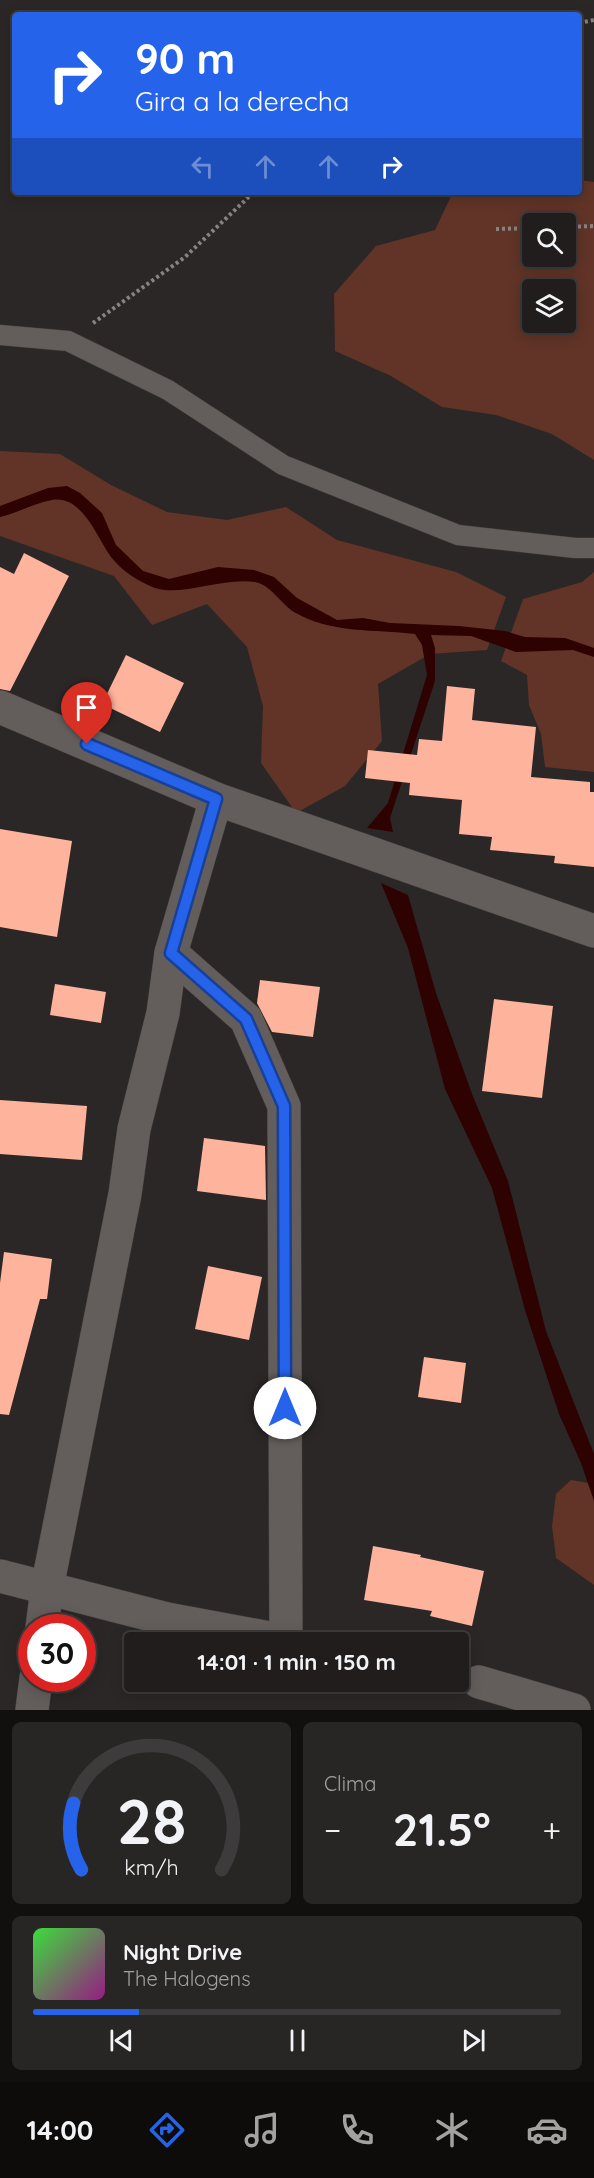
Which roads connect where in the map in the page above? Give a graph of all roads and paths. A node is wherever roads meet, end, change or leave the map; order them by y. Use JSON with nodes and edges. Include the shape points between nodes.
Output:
{"nodes":[{"id":1,"x":251,"y":195,"type":"edge"},
{"id":2,"x":594,"y":226,"type":"edge"},
{"id":3,"x":576,"y":227,"type":"edge"},
{"id":4,"x":522,"y":228,"type":"edge"},
{"id":5,"x":496,"y":229,"type":"dead end"},
{"id":6,"x":0,"y":335,"type":"edge"},
{"id":7,"x":69,"y":341,"type":"junction"},
{"id":8,"x":594,"y":548,"type":"edge"},
{"id":9,"x":0,"y":707,"type":"edge"},
{"id":10,"x":216,"y":799,"type":"junction"},
{"id":11,"x":594,"y":931,"type":"edge"},
{"id":12,"x":171,"y":953,"type":"junction"},
{"id":13,"x":0,"y":1576,"type":"edge"},
{"id":14,"x":47,"y":1588,"type":"junction"},
{"id":15,"x":44,"y":1614,"type":"edge"},
{"id":16,"x":235,"y":1632,"type":"edge"},
{"id":17,"x":288,"y":1632,"type":"edge"},
{"id":18,"x":471,"y":1690,"type":"edge"},
{"id":19,"x":34,"y":1692,"type":"edge"},
{"id":20,"x":32,"y":1710,"type":"edge"},
{"id":21,"x":574,"y":1710,"type":"edge"}],
"edges":[{"from":1,"to":7,"type":"path","via":[[185,257]]},
{"from":2,"to":3,"type":"path"},
{"from":4,"to":5,"type":"path"},
{"from":6,"to":7,"type":"lane"},
{"from":7,"to":8,"type":"lane","via":[[168,390],[283,465],[458,535]]},
{"from":9,"to":10,"type":"street"},
{"from":10,"to":11,"type":"street"},
{"from":10,"to":12,"type":"street"},
{"from":12,"to":14,"type":"street","via":[[163,1013],[134,1129],[104,1309]]},
{"from":12,"to":17,"type":"street","via":[[246,1019],[284,1106]]},
{"from":13,"to":14,"type":"street"},
{"from":14,"to":15,"type":"street"},
{"from":14,"to":16,"type":"street"},
{"from":18,"to":21,"type":"street"},
{"from":19,"to":20,"type":"street"}]}
